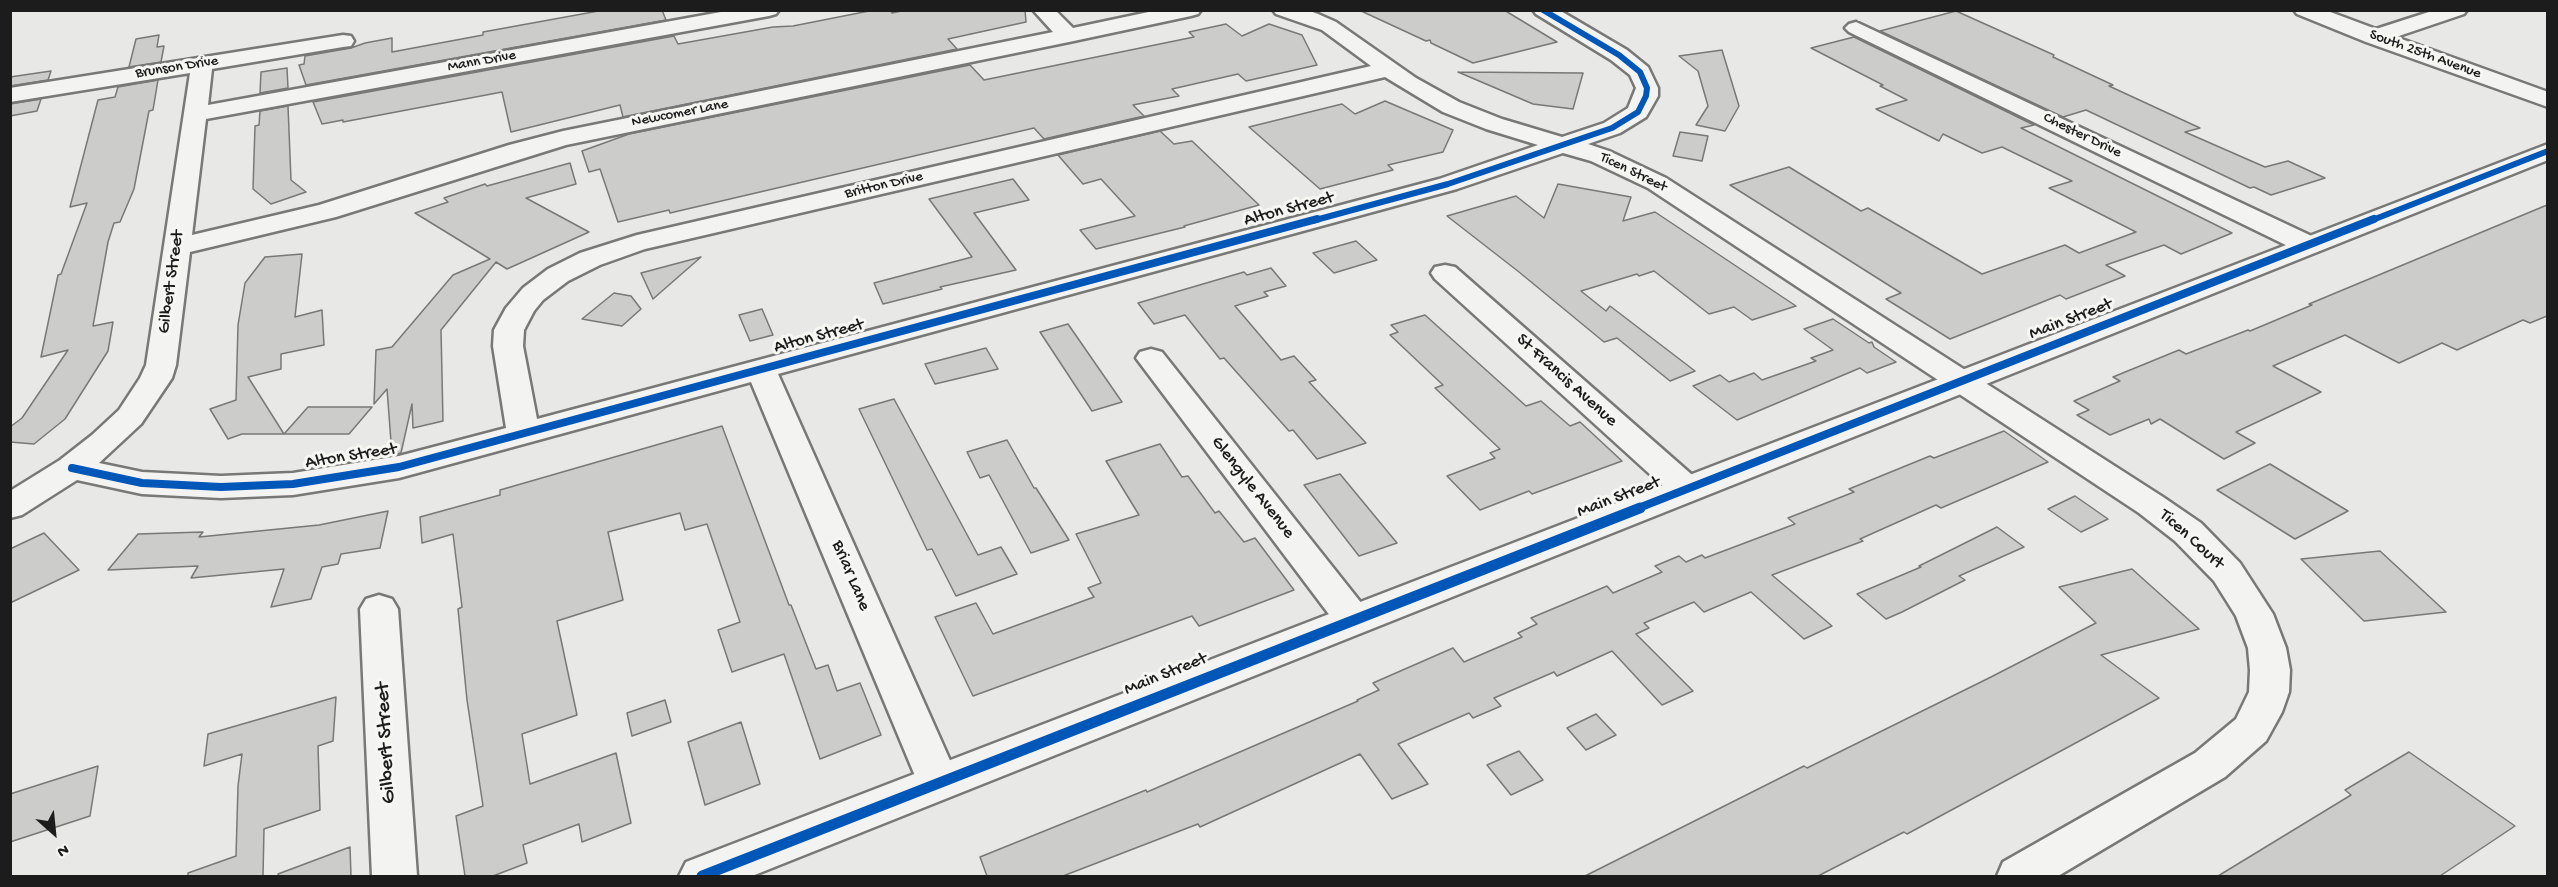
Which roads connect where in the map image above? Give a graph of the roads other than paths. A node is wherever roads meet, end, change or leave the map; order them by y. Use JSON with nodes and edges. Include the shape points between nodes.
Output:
{"nodes":[{"id":1,"x":768,"y":10,"type":"edge"},
{"id":2,"x":1043,"y":10,"type":"edge"},
{"id":3,"x":1191,"y":10,"type":"edge"},
{"id":4,"x":1283,"y":10,"type":"edge"},
{"id":5,"x":1543,"y":10,"type":"edge"},
{"id":6,"x":2304,"y":10,"type":"edge"},
{"id":7,"x":2457,"y":10,"type":"edge"},
{"id":8,"x":1856,"y":28,"type":"dead end"},
{"id":9,"x":1069,"y":36,"type":"junction"},
{"id":10,"x":2374,"y":37,"type":"junction"},
{"id":11,"x":343,"y":41,"type":"dead end"},
{"id":12,"x":202,"y":63,"type":"junction"},
{"id":13,"x":1389,"y":69,"type":"junction"},
{"id":14,"x":10,"y":95,"type":"edge"},
{"id":15,"x":2547,"y":100,"type":"edge"},
{"id":16,"x":195,"y":114,"type":"junction"},
{"id":17,"x":1565,"y":144,"type":"junction"},
{"id":18,"x":2547,"y":151,"type":"edge"},
{"id":19,"x":2308,"y":245,"type":"junction"},
{"id":20,"x":177,"y":247,"type":"junction"},
{"id":21,"x":1444,"y":273,"type":"dead end"},
{"id":22,"x":1151,"y":357,"type":"dead end"},
{"id":23,"x":761,"y":370,"type":"junction"},
{"id":24,"x":1962,"y":381,"type":"junction"},
{"id":25,"x":523,"y":433,"type":"junction"},
{"id":26,"x":72,"y":468,"type":"junction"},
{"id":27,"x":1687,"y":489,"type":"junction"},
{"id":28,"x":10,"y":507,"type":"edge"},
{"id":29,"x":379,"y":609,"type":"dead end"},
{"id":30,"x":1353,"y":619,"type":"junction"},
{"id":31,"x":939,"y":783,"type":"junction"},
{"id":32,"x":395,"y":876,"type":"edge"},
{"id":33,"x":702,"y":876,"type":"edge"},
{"id":34,"x":2019,"y":876,"type":"edge"}],
"edges":[{"from":1,"to":16,"type":"street","name":"Mann Drive"},
{"from":2,"to":9,"type":"street"},
{"from":3,"to":9,"type":"street","name":"Newcomer Lane"},
{"from":4,"to":13,"type":"street","name":"Ticen Street","via":[[1329,26]]},
{"from":5,"to":17,"type":"street","name":"Alton Street","via":[[1624,58],[1640,72],[1647,88],[1643,104],[1634,115],[1612,128]]},
{"from":6,"to":10,"type":"street","name":"South 25th Avenue"},
{"from":7,"to":10,"type":"street"},
{"from":8,"to":19,"type":"street","name":"Chester Drive"},
{"from":9,"to":20,"type":"street","name":"Newcomer Lane","via":[[563,138],[327,211]]},
{"from":10,"to":15,"type":"street","name":"South 25th Avenue"},
{"from":11,"to":12,"type":"street","name":"Brunson Drive"},
{"from":12,"to":14,"type":"street","name":"Brunson Drive"},
{"from":12,"to":16,"type":"street","name":"Gilbert Street"},
{"from":13,"to":17,"type":"street","name":"Ticen Street","via":[[1418,90],[1458,110]]},
{"from":13,"to":25,"type":"street","name":"Britton Drive","via":[[637,243],[590,259],[558,275],[533,294],[509,330],[508,346]]},
{"from":16,"to":20,"type":"street","name":"Gilbert Street"},
{"from":17,"to":23,"type":"street","name":"Alton Street","via":[[1448,184]]},
{"from":17,"to":24,"type":"street","name":"Ticen Street","via":[[1657,183]]},
{"from":18,"to":19,"type":"street","name":"Main Street"},
{"from":19,"to":24,"type":"street","name":"Main Street"},
{"from":20,"to":26,"type":"street","name":"Gilbert Street","via":[[156,378],[122,426]]},
{"from":21,"to":27,"type":"street","name":"St Francis Avenue"},
{"from":22,"to":30,"type":"street","name":"Glengyle Avenue"},
{"from":23,"to":25,"type":"street","name":"Alton Street"},
{"from":23,"to":31,"type":"street","name":"Briar Lane"},
{"from":24,"to":27,"type":"street","name":"Main Street"},
{"from":24,"to":34,"type":"street","name":"Ticen Court","via":[[2188,532],[2236,583],[2264,638],[2270,670],[2269,692],[2262,712],[2251,730],[2226,754]]},
{"from":25,"to":26,"type":"street","name":"Alton Street","via":[[399,467],[293,484],[167,486]]},
{"from":26,"to":28,"type":"street"},
{"from":27,"to":30,"type":"street","name":"Main Street"},
{"from":29,"to":32,"type":"street","name":"Gilbert Street"},
{"from":30,"to":31,"type":"street","name":"Main Street"},
{"from":31,"to":33,"type":"street","name":"Main Street"}]}
